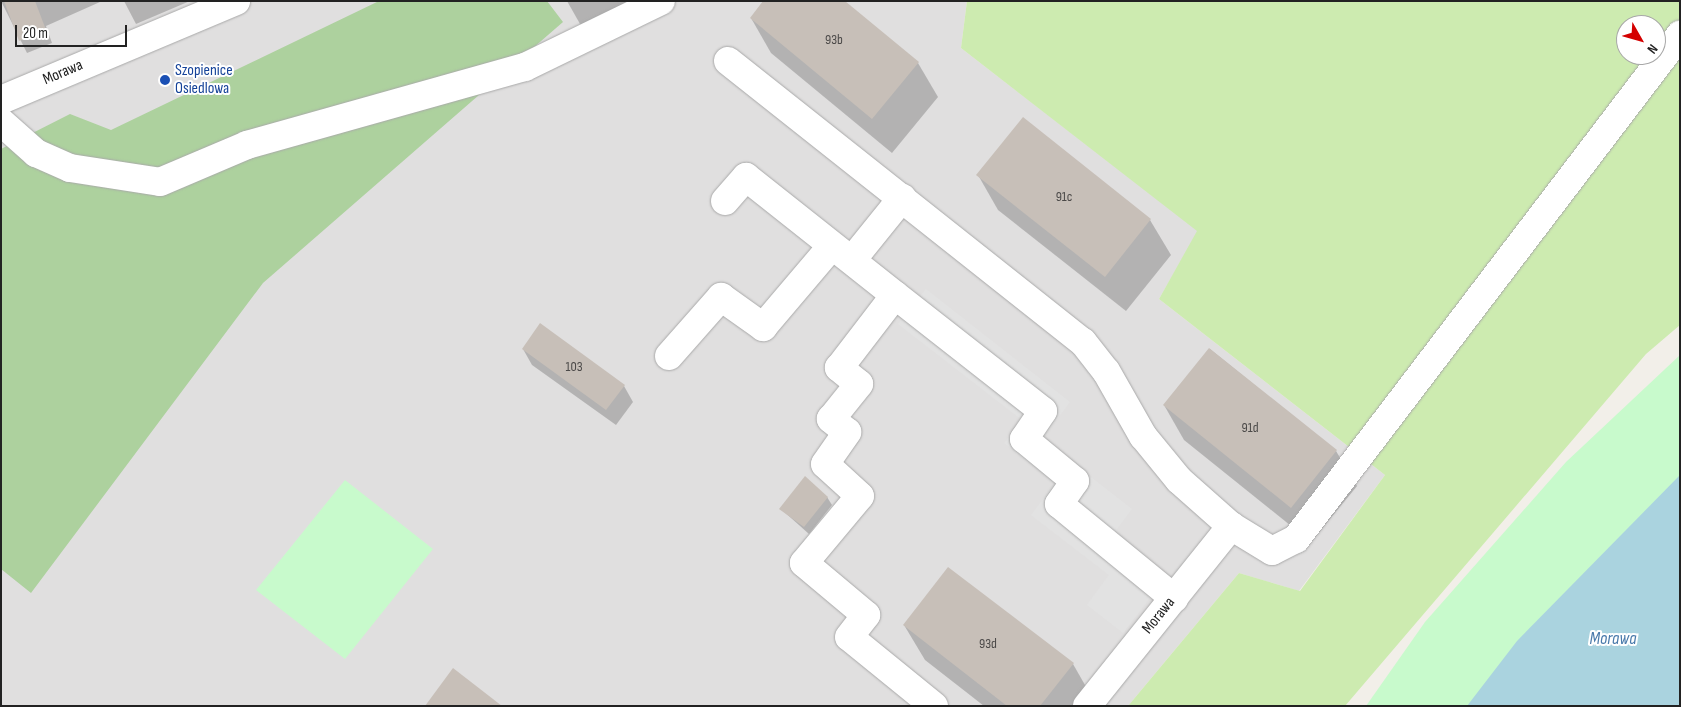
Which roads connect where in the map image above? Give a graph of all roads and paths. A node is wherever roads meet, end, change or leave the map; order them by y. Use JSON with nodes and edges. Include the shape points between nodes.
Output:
{"nodes":[{"id":1,"x":236,"y":1,"type":"edge"},
{"id":2,"x":661,"y":1,"type":"edge"},
{"id":3,"x":1680,"y":35,"type":"edge"},
{"id":4,"x":728,"y":61,"type":"dead end"},
{"id":5,"x":1,"y":100,"type":"edge"},
{"id":6,"x":1,"y":122,"type":"edge"},
{"id":7,"x":902,"y":198,"type":"junction"},
{"id":8,"x":725,"y":201,"type":"dead end"},
{"id":9,"x":841,"y":254,"type":"junction"},
{"id":10,"x":894,"y":296,"type":"junction"},
{"id":11,"x":669,"y":356,"type":"dead end"},
{"id":12,"x":1231,"y":526,"type":"junction"},
{"id":13,"x":1174,"y":598,"type":"junction"},
{"id":14,"x":934,"y":706,"type":"edge"},
{"id":15,"x":1087,"y":706,"type":"edge"}],
"edges":[{"from":1,"to":5,"type":"street","name":"Morawa"},
{"from":2,"to":6,"type":"street","via":[[525,67],[247,145],[160,182],[70,168],[36,153]]},
{"from":3,"to":12,"type":"street","via":[[1296,539],[1272,551]]},
{"from":4,"to":7,"type":"street"},
{"from":7,"to":9,"type":"street"},
{"from":7,"to":12,"type":"street","via":[[1083,342],[1173,473]]},
{"from":8,"to":9,"type":"street","via":[[746,177]]},
{"from":9,"to":10,"type":"street"},
{"from":9,"to":11,"type":"street","via":[[763,327],[721,297]]},
{"from":10,"to":13,"type":"street","via":[[1043,412],[1024,439],[1075,481],[1059,504]]},
{"from":10,"to":14,"type":"street","via":[[839,368],[859,384],[831,419],[847,432],[825,464],[860,496],[804,563],[866,615],[849,636]]},
{"from":12,"to":13,"type":"street","name":"Morawa"},
{"from":13,"to":15,"type":"street","name":"Morawa"}]}
